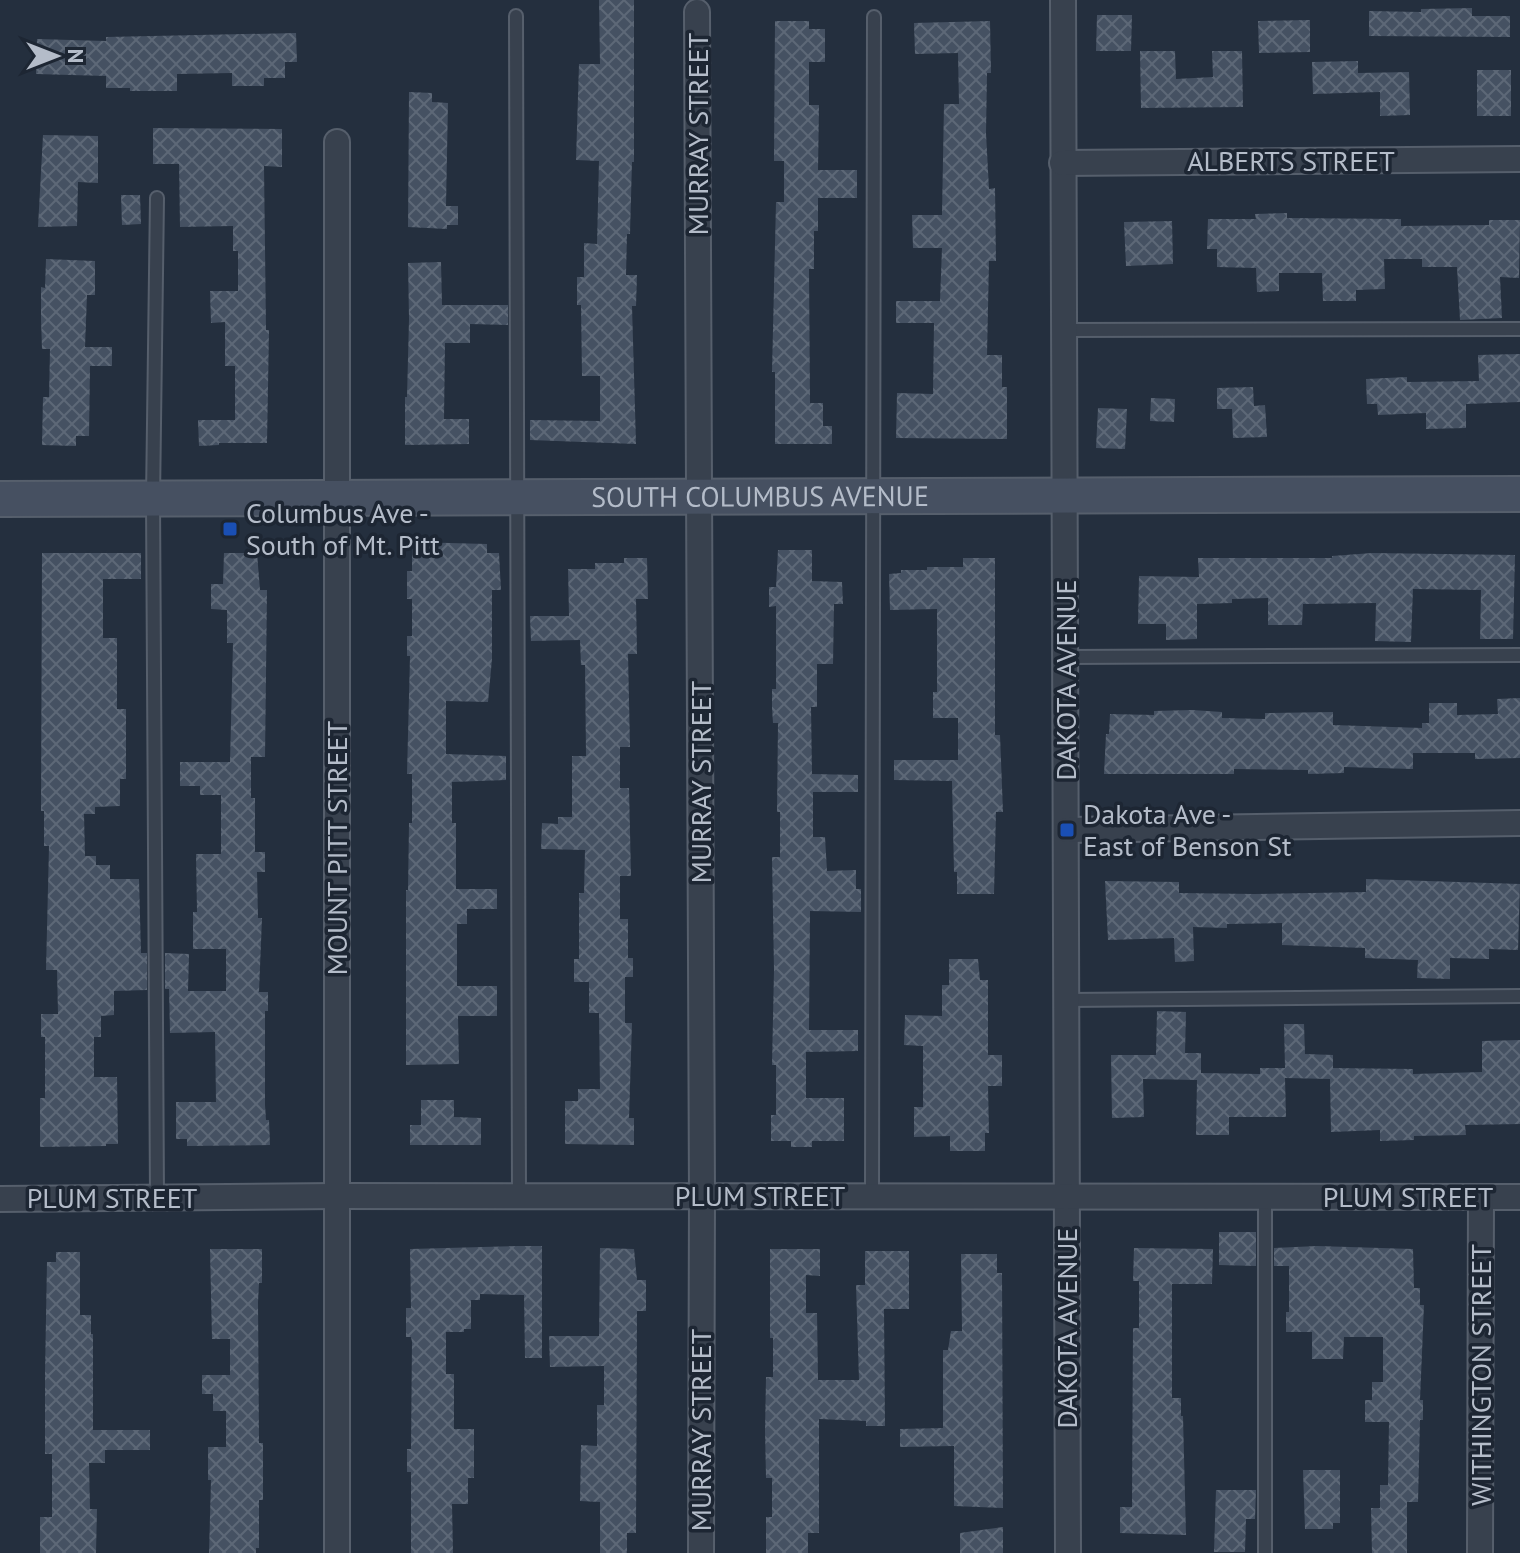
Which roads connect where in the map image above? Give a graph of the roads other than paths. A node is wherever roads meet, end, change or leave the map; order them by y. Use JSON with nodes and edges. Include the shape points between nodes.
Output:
{"nodes":[{"id":1,"x":1063,"y":0,"type":"edge"},
{"id":2,"x":697,"y":12,"type":"dead end"},
{"id":3,"x":516,"y":16,"type":"dead end"},
{"id":4,"x":874,"y":17,"type":"dead end"},
{"id":5,"x":337,"y":142,"type":"dead end"},
{"id":6,"x":1520,"y":159,"type":"edge"},
{"id":7,"x":1062,"y":163,"type":"junction"},
{"id":8,"x":157,"y":198,"type":"dead end"},
{"id":9,"x":1520,"y":329,"type":"edge"},
{"id":10,"x":1064,"y":330,"type":"junction"},
{"id":11,"x":1520,"y":494,"type":"edge"},
{"id":12,"x":700,"y":496,"type":"junction"},
{"id":13,"x":517,"y":497,"type":"junction"},
{"id":14,"x":875,"y":497,"type":"junction"},
{"id":15,"x":1065,"y":497,"type":"junction"},
{"id":16,"x":336,"y":498,"type":"junction"},
{"id":17,"x":0,"y":499,"type":"edge"},
{"id":18,"x":153,"y":499,"type":"junction"},
{"id":19,"x":1520,"y":655,"type":"edge"},
{"id":20,"x":1067,"y":657,"type":"junction"},
{"id":21,"x":1520,"y":823,"type":"edge"},
{"id":22,"x":1067,"y":830,"type":"junction"},
{"id":23,"x":1520,"y":996,"type":"edge"},
{"id":24,"x":1067,"y":1000,"type":"junction"},
{"id":25,"x":337,"y":1196,"type":"junction"},
{"id":26,"x":519,"y":1196,"type":"junction"},
{"id":27,"x":702,"y":1196,"type":"junction"},
{"id":28,"x":872,"y":1196,"type":"junction"},
{"id":29,"x":1067,"y":1196,"type":"junction"},
{"id":30,"x":157,"y":1197,"type":"junction"},
{"id":31,"x":1265,"y":1197,"type":"junction"},
{"id":32,"x":1481,"y":1197,"type":"junction"},
{"id":33,"x":1520,"y":1197,"type":"edge"},
{"id":34,"x":0,"y":1199,"type":"edge"},
{"id":35,"x":337,"y":1553,"type":"edge"},
{"id":36,"x":701,"y":1553,"type":"edge"},
{"id":37,"x":1068,"y":1553,"type":"edge"},
{"id":38,"x":1265,"y":1553,"type":"edge"},
{"id":39,"x":1480,"y":1553,"type":"edge"}],
"edges":[{"from":1,"to":7,"type":"street","name":"DAKOTA AVENUE"},
{"from":2,"to":12,"type":"street","name":"MURRAY STREET"},
{"from":3,"to":13,"type":"lane"},
{"from":4,"to":14,"type":"lane"},
{"from":5,"to":16,"type":"street","name":"MOUNT PITT STREET"},
{"from":6,"to":7,"type":"street","name":"ALBERTS STREET"},
{"from":7,"to":10,"type":"street","name":"DAKOTA AVENUE"},
{"from":8,"to":18,"type":"lane"},
{"from":9,"to":10,"type":"lane"},
{"from":10,"to":15,"type":"street","name":"DAKOTA AVENUE"},
{"from":11,"to":15,"type":"main road","name":"SOUTH COLUMBUS AVENUE"},
{"from":12,"to":13,"type":"main road","name":"SOUTH COLUMBUS AVENUE"},
{"from":12,"to":14,"type":"main road","name":"SOUTH COLUMBUS AVENUE"},
{"from":12,"to":27,"type":"street","name":"MURRAY STREET"},
{"from":13,"to":16,"type":"main road","name":"SOUTH COLUMBUS AVENUE"},
{"from":13,"to":26,"type":"lane"},
{"from":14,"to":15,"type":"main road","name":"SOUTH COLUMBUS AVENUE"},
{"from":14,"to":28,"type":"lane"},
{"from":15,"to":20,"type":"street","name":"DAKOTA AVENUE"},
{"from":16,"to":18,"type":"main road","name":"SOUTH COLUMBUS AVENUE"},
{"from":16,"to":25,"type":"street","name":"MOUNT PITT STREET"},
{"from":17,"to":18,"type":"main road","name":"SOUTH COLUMBUS AVENUE"},
{"from":18,"to":30,"type":"lane"},
{"from":19,"to":20,"type":"lane"},
{"from":20,"to":22,"type":"street","name":"DAKOTA AVENUE"},
{"from":21,"to":22,"type":"street"},
{"from":22,"to":24,"type":"street","name":"DAKOTA AVENUE"},
{"from":23,"to":24,"type":"lane"},
{"from":24,"to":29,"type":"street","name":"DAKOTA AVENUE"},
{"from":25,"to":26,"type":"street","name":"PLUM STREET"},
{"from":25,"to":30,"type":"street","name":"PLUM STREET"},
{"from":25,"to":35,"type":"street","name":"MOUNT PITT STREET"},
{"from":26,"to":27,"type":"street","name":"PLUM STREET"},
{"from":27,"to":28,"type":"street","name":"PLUM STREET"},
{"from":27,"to":36,"type":"street","name":"MURRAY STREET"},
{"from":28,"to":29,"type":"street","name":"PLUM STREET"},
{"from":29,"to":31,"type":"street","name":"PLUM STREET"},
{"from":29,"to":37,"type":"street","name":"DAKOTA AVENUE"},
{"from":30,"to":34,"type":"street","name":"PLUM STREET"},
{"from":31,"to":32,"type":"street","name":"PLUM STREET"},
{"from":31,"to":38,"type":"lane"},
{"from":32,"to":33,"type":"street","name":"PLUM STREET"},
{"from":32,"to":39,"type":"street","name":"WITHINGTON STREET"}]}
